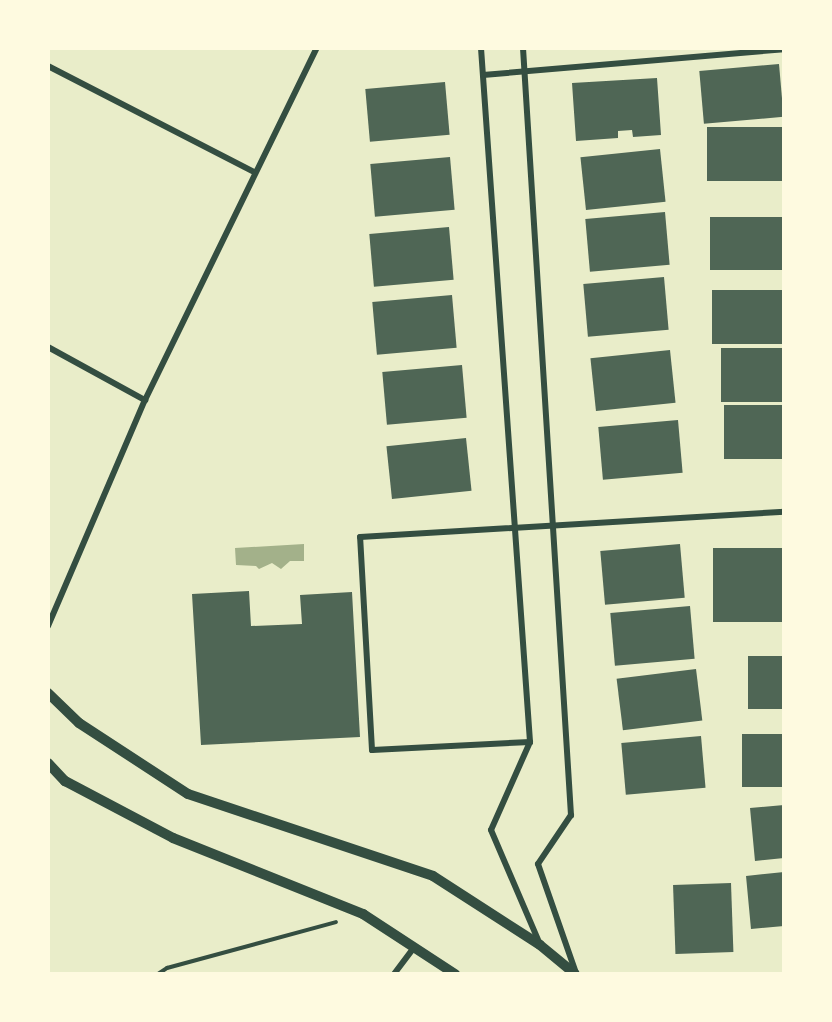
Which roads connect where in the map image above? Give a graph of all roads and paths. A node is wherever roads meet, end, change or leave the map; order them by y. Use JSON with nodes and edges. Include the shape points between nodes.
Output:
{"nodes":[{"id":1,"x":317,"y":48,"type":"edge"},
{"id":2,"x":481,"y":48,"type":"edge"},
{"id":3,"x":523,"y":48,"type":"edge"},
{"id":4,"x":784,"y":49,"type":"edge"},
{"id":5,"x":48,"y":66,"type":"edge"},
{"id":6,"x":525,"y":72,"type":"junction"},
{"id":7,"x":483,"y":75,"type":"junction"},
{"id":8,"x":254,"y":172,"type":"junction"},
{"id":9,"x":48,"y":347,"type":"edge"},
{"id":10,"x":145,"y":400,"type":"junction"},
{"id":11,"x":784,"y":512,"type":"edge"},
{"id":12,"x":551,"y":524,"type":"junction"},
{"id":13,"x":517,"y":528,"type":"junction"},
{"id":14,"x":48,"y":626,"type":"edge"},
{"id":15,"x":48,"y":693,"type":"edge"},
{"id":16,"x":530,"y":742,"type":"junction"},
{"id":17,"x":48,"y":763,"type":"edge"},
{"id":18,"x":363,"y":914,"type":"junction"},
{"id":19,"x":540,"y":945,"type":"junction"},
{"id":20,"x":414,"y":947,"type":"junction"},
{"id":21,"x":158,"y":974,"type":"edge"},
{"id":22,"x":394,"y":974,"type":"edge"},
{"id":23,"x":455,"y":974,"type":"edge"},
{"id":24,"x":576,"y":974,"type":"edge"}],
"edges":[{"from":1,"to":8,"type":"street"},
{"from":2,"to":7,"type":"street"},
{"from":3,"to":6,"type":"street"},
{"from":4,"to":6,"type":"street"},
{"from":5,"to":8,"type":"street"},
{"from":6,"to":7,"type":"street"},
{"from":6,"to":12,"type":"street"},
{"from":7,"to":13,"type":"street"},
{"from":8,"to":10,"type":"street"},
{"from":9,"to":10,"type":"street"},
{"from":10,"to":14,"type":"street"},
{"from":11,"to":12,"type":"street"},
{"from":12,"to":13,"type":"street"},
{"from":12,"to":24,"type":"street","via":[[571,815],[538,864]]},
{"from":13,"to":16,"type":"street"},
{"from":13,"to":16,"type":"street","via":[[360,537],[371,738],[372,750]]},
{"from":15,"to":19,"type":"street","via":[[79,723],[188,794],[433,876]]},
{"from":16,"to":19,"type":"street","via":[[491,830]]},
{"from":17,"to":18,"type":"street","via":[[65,781],[173,838]]},
{"from":18,"to":20,"type":"street"},
{"from":18,"to":21,"type":"path","via":[[167,968]]},
{"from":19,"to":24,"type":"street"},
{"from":20,"to":22,"type":"street"},
{"from":20,"to":23,"type":"street"}]}
